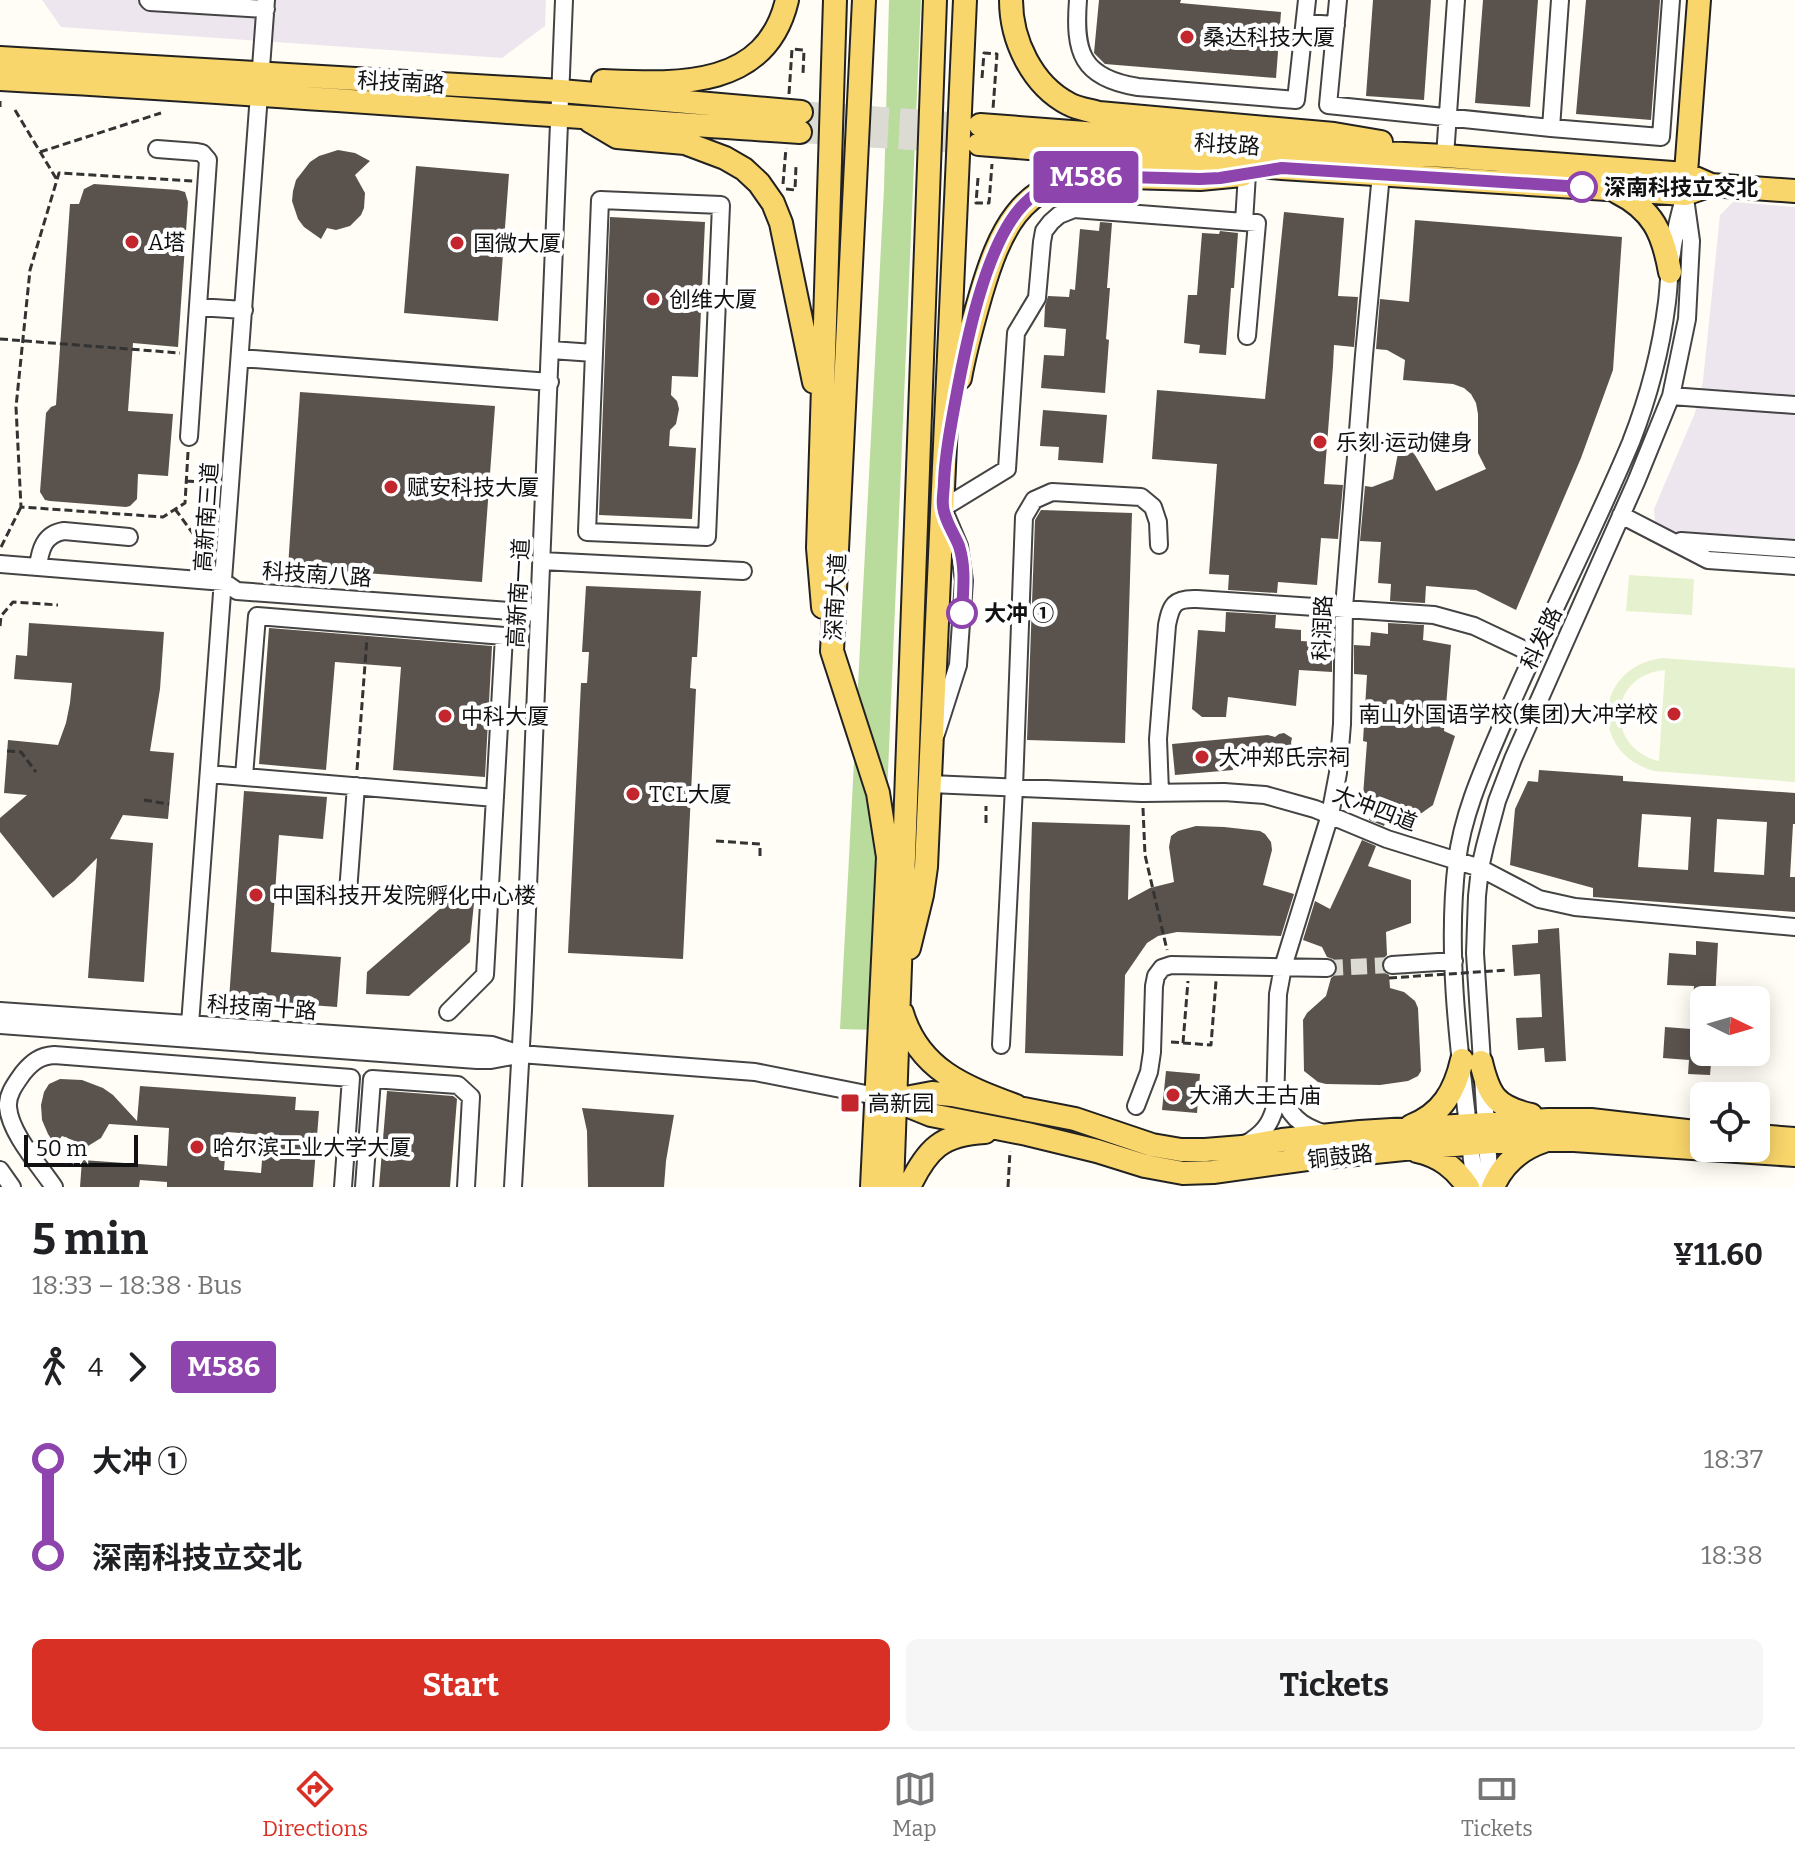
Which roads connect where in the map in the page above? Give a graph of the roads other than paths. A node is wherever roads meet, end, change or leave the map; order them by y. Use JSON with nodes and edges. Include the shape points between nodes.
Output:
{"nodes":[{"id":1,"x":148,"y":0,"type":"edge"},
{"id":2,"x":564,"y":0,"type":"edge"},
{"id":3,"x":787,"y":0,"type":"edge"},
{"id":4,"x":835,"y":0,"type":"edge"},
{"id":5,"x":864,"y":0,"type":"edge"},
{"id":6,"x":935,"y":0,"type":"edge"},
{"id":7,"x":942,"y":0,"type":"edge"},
{"id":8,"x":965,"y":0,"type":"edge"},
{"id":9,"x":1011,"y":0,"type":"edge"},
{"id":10,"x":1078,"y":0,"type":"edge"},
{"id":11,"x":1307,"y":0,"type":"edge"},
{"id":12,"x":1338,"y":0,"type":"edge"},
{"id":13,"x":1456,"y":0,"type":"edge"},
{"id":14,"x":1560,"y":0,"type":"edge"},
{"id":15,"x":1671,"y":0,"type":"edge"},
{"id":16,"x":1699,"y":0,"type":"edge"},
{"id":17,"x":266,"y":5,"type":"edge"},
{"id":18,"x":1305,"y":23,"type":"junction"},
{"id":19,"x":1336,"y":25,"type":"junction"},
{"id":20,"x":0,"y":58,"type":"edge"},
{"id":21,"x":933,"y":59,"type":"junction"},
{"id":22,"x":0,"y":79,"type":"edge"},
{"id":23,"x":260,"y":84,"type":"junction"},
{"id":24,"x":561,"y":91,"type":"junction"},
{"id":25,"x":1447,"y":116,"type":"junction"},
{"id":26,"x":560,"y":117,"type":"junction"},
{"id":27,"x":586,"y":118,"type":"junction"},
{"id":28,"x":1551,"y":128,"type":"junction"},
{"id":29,"x":157,"y":149,"type":"dead end"},
{"id":30,"x":1445,"y":156,"type":"junction"},
{"id":31,"x":1282,"y":168,"type":"junction"},
{"id":32,"x":1247,"y":174,"type":"junction"},
{"id":33,"x":1381,"y":174,"type":"junction"},
{"id":34,"x":1685,"y":184,"type":"junction"},
{"id":35,"x":1612,"y":189,"type":"junction"},
{"id":36,"x":1795,"y":191,"type":"edge"},
{"id":37,"x":1244,"y":222,"type":"junction"},
{"id":38,"x":1670,"y":272,"type":"junction"},
{"id":39,"x":198,"y":307,"type":"junction"},
{"id":40,"x":244,"y":310,"type":"junction"},
{"id":41,"x":1247,"y":336,"type":"dead end"},
{"id":42,"x":551,"y":350,"type":"junction"},
{"id":43,"x":594,"y":353,"type":"junction"},
{"id":44,"x":240,"y":358,"type":"junction"},
{"id":45,"x":550,"y":382,"type":"junction"},
{"id":46,"x":1671,"y":396,"type":"junction"},
{"id":47,"x":1795,"y":405,"type":"edge"},
{"id":48,"x":822,"y":416,"type":"junction"},
{"id":49,"x":189,"y":437,"type":"road end"},
{"id":50,"x":945,"y":454,"type":"junction"},
{"id":51,"x":943,"y":508,"type":"junction"},
{"id":52,"x":1621,"y":515,"type":"junction"},
{"id":53,"x":129,"y":537,"type":"dead end"},
{"id":54,"x":1671,"y":541,"type":"junction"},
{"id":55,"x":1159,"y":545,"type":"dead end"},
{"id":56,"x":1795,"y":549,"type":"edge"},
{"id":57,"x":541,"y":561,"type":"junction"},
{"id":58,"x":0,"y":564,"type":"edge"},
{"id":59,"x":1795,"y":566,"type":"edge"},
{"id":60,"x":38,"y":567,"type":"junction"},
{"id":61,"x":743,"y":571,"type":"dead end"},
{"id":62,"x":224,"y":582,"type":"junction"},
{"id":63,"x":1344,"y":608,"type":"junction"},
{"id":64,"x":538,"y":613,"type":"junction"},
{"id":65,"x":832,"y":651,"type":"junction"},
{"id":66,"x":1533,"y":654,"type":"junction"},
{"id":67,"x":209,"y":774,"type":"junction"},
{"id":68,"x":244,"y":776,"type":"junction"},
{"id":69,"x":930,"y":784,"type":"junction"},
{"id":70,"x":356,"y":786,"type":"junction"},
{"id":71,"x":1014,"y":787,"type":"junction"},
{"id":72,"x":1160,"y":792,"type":"junction"},
{"id":73,"x":495,"y":798,"type":"junction"},
{"id":74,"x":1330,"y":815,"type":"junction"},
{"id":75,"x":1457,"y":859,"type":"junction"},
{"id":76,"x":1480,"y":868,"type":"junction"},
{"id":77,"x":348,"y":892,"type":"dead end"},
{"id":78,"x":1795,"y":927,"type":"edge"},
{"id":79,"x":1454,"y":961,"type":"junction"},
{"id":80,"x":1283,"y":967,"type":"junction"},
{"id":81,"x":1327,"y":968,"type":"tunnel mouth"},
{"id":82,"x":1390,"y":971,"type":"tunnel mouth"},
{"id":83,"x":899,"y":992,"type":"junction"},
{"id":84,"x":0,"y":1011,"type":"edge"},
{"id":85,"x":448,"y":1012,"type":"dead end"},
{"id":86,"x":0,"y":1025,"type":"edge"},
{"id":87,"x":190,"y":1031,"type":"junction"},
{"id":88,"x":97,"y":1032,"type":"junction"},
{"id":89,"x":1001,"y":1045,"type":"dead end"},
{"id":90,"x":520,"y":1054,"type":"junction"},
{"id":91,"x":95,"y":1059,"type":"junction"},
{"id":92,"x":1471,"y":1061,"type":"junction"},
{"id":93,"x":1276,"y":1077,"type":"junction"},
{"id":94,"x":885,"y":1098,"type":"junction"},
{"id":95,"x":1016,"y":1106,"type":"junction"},
{"id":96,"x":1136,"y":1106,"type":"dead end"},
{"id":97,"x":1549,"y":1129,"type":"junction"},
{"id":98,"x":1690,"y":1131,"type":"edge"},
{"id":99,"x":1477,"y":1133,"type":"junction"},
{"id":100,"x":1327,"y":1135,"type":"junction"},
{"id":101,"x":1770,"y":1137,"type":"edge"},
{"id":102,"x":1406,"y":1138,"type":"junction"},
{"id":103,"x":1795,"y":1139,"type":"edge"},
{"id":104,"x":1016,"y":1142,"type":"junction"},
{"id":105,"x":1242,"y":1147,"type":"junction"},
{"id":106,"x":1795,"y":1155,"type":"edge"},
{"id":107,"x":0,"y":1170,"type":"edge"},
{"id":108,"x":1234,"y":1178,"type":"edge"},
{"id":109,"x":12,"y":1187,"type":"edge"},
{"id":110,"x":54,"y":1187,"type":"edge"},
{"id":111,"x":343,"y":1187,"type":"edge"},
{"id":112,"x":364,"y":1187,"type":"edge"},
{"id":113,"x":466,"y":1187,"type":"edge"},
{"id":114,"x":513,"y":1187,"type":"edge"},
{"id":115,"x":872,"y":1187,"type":"edge"},
{"id":116,"x":892,"y":1187,"type":"edge"},
{"id":117,"x":909,"y":1187,"type":"edge"},
{"id":118,"x":1468,"y":1187,"type":"edge"},
{"id":119,"x":1475,"y":1187,"type":"edge"},
{"id":120,"x":1492,"y":1187,"type":"edge"}],
"edges":[{"from":1,"to":17,"type":"street"},
{"from":2,"to":24,"type":"street","name":"高新南一道"},
{"from":3,"to":24,"type":"main road","via":[[763,47],[717,76],[682,82],[588,82]]},
{"from":4,"to":48,"type":"main road"},
{"from":5,"to":65,"type":"main road","name":"深南大道"},
{"from":6,"to":21,"type":"main road","name":"深南大道"},
{"from":7,"to":21,"type":"main road"},
{"from":8,"to":50,"type":"main road"},
{"from":9,"to":30,"type":"main road","via":[[1018,42],[1031,70],[1052,93],[1078,108],[1334,134]]},
{"from":10,"to":18,"type":"street","via":[[1082,56],[1104,77],[1138,87],[1296,100]]},
{"from":11,"to":18,"type":"street"},
{"from":12,"to":19,"type":"street"},
{"from":13,"to":25,"type":"street"},
{"from":14,"to":28,"type":"street"},
{"from":15,"to":28,"type":"street","via":[[1661,137]]},
{"from":16,"to":34,"type":"main road","name":"科发路"},
{"from":17,"to":23,"type":"street","name":"高新南三道"},
{"from":18,"to":19,"type":"street"},
{"from":19,"to":25,"type":"street","via":[[1328,105]]},
{"from":20,"to":23,"type":"main road","name":"科技南路"},
{"from":21,"to":83,"type":"main road","name":"深南大道"},
{"from":22,"to":23,"type":"main road","name":"科技南路"},
{"from":23,"to":24,"type":"main road","name":"科技南路"},
{"from":23,"to":26,"type":"main road","name":"科技南路"},
{"from":23,"to":40,"type":"street","name":"高新南三道"},
{"from":24,"to":26,"type":"street","name":"高新南一道"},
{"from":24,"to":27,"type":"main road","name":"科技南路","via":[[794,122]]},
{"from":25,"to":28,"type":"street"},
{"from":25,"to":30,"type":"street"},
{"from":26,"to":27,"type":"main road","name":"科技南路"},
{"from":26,"to":42,"type":"street","name":"高新南一道"},
{"from":27,"to":48,"type":"main road","via":[[617,137],[709,150],[759,183],[781,223]]},
{"from":29,"to":39,"type":"street","via":[[202,153],[208,160]]},
{"from":30,"to":31,"type":"main road","name":"科技路","via":[[986,134]]},
{"from":30,"to":34,"type":"main road","name":"科技路"},
{"from":31,"to":32,"type":"main road"},
{"from":31,"to":33,"type":"main road","name":"科技路"},
{"from":32,"to":37,"type":"street"},
{"from":32,"to":50,"type":"main road","via":[[1073,178],[1025,203],[991,261],[968,339]]},
{"from":33,"to":35,"type":"main road","name":"科技路"},
{"from":33,"to":63,"type":"street","name":"科润路"},
{"from":34,"to":35,"type":"main road","name":"科技路"},
{"from":34,"to":36,"type":"main road","name":"科技路"},
{"from":34,"to":38,"type":"street","name":"科发路"},
{"from":34,"to":46,"type":"street","name":"科发路","via":[[1689,294]]},
{"from":35,"to":38,"type":"main road","via":[[1652,219]]},
{"from":37,"to":41,"type":"street","via":[[1257,223]]},
{"from":37,"to":51,"type":"street","via":[[1074,209],[1051,222],[1044,231],[1037,298],[1016,333],[1007,469]]},
{"from":38,"to":66,"type":"street","name":"科发路","via":[[1659,352],[1644,408]]},
{"from":39,"to":40,"type":"street"},
{"from":39,"to":49,"type":"street"},
{"from":40,"to":44,"type":"street","name":"高新南三道"},
{"from":42,"to":43,"type":"street"},
{"from":42,"to":45,"type":"street","name":"高新南一道"},
{"from":43,"to":43,"type":"street","via":[[600,200],[721,205],[707,537],[587,532]]},
{"from":44,"to":45,"type":"street"},
{"from":44,"to":62,"type":"street","name":"高新南三道"},
{"from":45,"to":57,"type":"street","name":"高新南一道"},
{"from":46,"to":47,"type":"street"},
{"from":46,"to":52,"type":"street","name":"科发路"},
{"from":48,"to":65,"type":"main road","via":[[818,548],[821,600]]},
{"from":50,"to":51,"type":"main road"},
{"from":51,"to":69,"type":"main road"},
{"from":52,"to":54,"type":"street"},
{"from":52,"to":76,"type":"street","name":"科发路","via":[[1513,759]]},
{"from":53,"to":60,"type":"street","via":[[55,533],[44,543]]},
{"from":54,"to":56,"type":"street"},
{"from":54,"to":59,"type":"street","via":[[1708,560]]},
{"from":55,"to":71,"type":"street","via":[[1153,507],[1141,497],[1052,492],[1034,500],[1024,517]]},
{"from":57,"to":61,"type":"street"},
{"from":57,"to":64,"type":"street","name":"高新南一道"},
{"from":58,"to":60,"type":"street","name":"科技南八路"},
{"from":60,"to":62,"type":"street","name":"科技南八路"},
{"from":62,"to":64,"type":"street","name":"科技南八路","via":[[237,591]]},
{"from":62,"to":67,"type":"street","name":"高新南三道"},
{"from":63,"to":66,"type":"street","via":[[1454,619]]},
{"from":63,"to":72,"type":"street","via":[[1197,599],[1175,603],[1167,625],[1159,720]]},
{"from":63,"to":74,"type":"street","name":"科润路","via":[[1341,737]]},
{"from":64,"to":90,"type":"street","name":"高新南一道"},
{"from":65,"to":94,"type":"main road","name":"深南大道","via":[[878,793],[888,857]]},
{"from":66,"to":75,"type":"street","name":"科发路","via":[[1479,782]]},
{"from":67,"to":68,"type":"street"},
{"from":67,"to":87,"type":"street","name":"高新南三道"},
{"from":68,"to":70,"type":"street"},
{"from":68,"to":73,"type":"street","via":[[257,616],[504,636]]},
{"from":69,"to":71,"type":"street","name":"大冲四道"},
{"from":69,"to":83,"type":"main road","via":[[925,880]]},
{"from":70,"to":73,"type":"street"},
{"from":70,"to":77,"type":"street"},
{"from":71,"to":72,"type":"street","name":"大冲四道"},
{"from":71,"to":89,"type":"street"},
{"from":72,"to":74,"type":"street","name":"大冲四道","via":[[1246,792]]},
{"from":73,"to":85,"type":"street","via":[[485,975]]},
{"from":74,"to":75,"type":"street","name":"大冲四道","via":[[1387,839]]},
{"from":74,"to":80,"type":"street","name":"科润路"},
{"from":75,"to":76,"type":"street","name":"大冲四道"},
{"from":75,"to":79,"type":"street","name":"科发路"},
{"from":76,"to":78,"type":"street","name":"大冲四道","via":[[1539,899],[1575,907]]},
{"from":76,"to":92,"type":"street","name":"科发路"},
{"from":79,"to":82,"type":"street"},
{"from":79,"to":92,"type":"street","name":"科发路"},
{"from":80,"to":81,"type":"street"},
{"from":80,"to":93,"type":"street","name":"科润路"},
{"from":80,"to":96,"type":"street","via":[[1162,968],[1156,976],[1149,1072]]},
{"from":83,"to":94,"type":"main road","name":"深南大道"},
{"from":83,"to":95,"type":"main road","via":[[905,1024],[933,1064],[975,1091]]},
{"from":84,"to":87,"type":"street","name":"科技南十路"},
{"from":86,"to":88,"type":"street","name":"科技南十路"},
{"from":87,"to":88,"type":"street","name":"科技南十路"},
{"from":87,"to":90,"type":"street","name":"科技南十路","via":[[492,1045]]},
{"from":88,"to":91,"type":"street"},
{"from":90,"to":94,"type":"street","name":"科技南十路","via":[[755,1072]]},
{"from":90,"to":114,"type":"street","name":"高新南一道"},
{"from":91,"to":110,"type":"street","via":[[45,1056],[14,1085],[9,1097],[11,1122]]},
{"from":91,"to":111,"type":"street","via":[[351,1078]]},
{"from":92,"to":97,"type":"main road","via":[[1501,1105]]},
{"from":92,"to":99,"type":"street","name":"科发路"},
{"from":92,"to":102,"type":"main road","via":[[1444,1104]]},
{"from":93,"to":100,"type":"street","via":[[1293,1116]]},
{"from":93,"to":105,"type":"street","name":"科润路","via":[[1269,1125]]},
{"from":94,"to":95,"type":"main road","name":"铜鼓路","via":[[932,1093]]},
{"from":94,"to":104,"type":"main road","name":"铜鼓路"},
{"from":94,"to":115,"type":"main road","name":"深南大道"},
{"from":94,"to":116,"type":"main road","name":"深南大道"},
{"from":95,"to":105,"type":"main road","name":"铜鼓路","via":[[1165,1148]]},
{"from":97,"to":98,"type":"main road","name":"铜鼓路","via":[[1591,1120]]},
{"from":97,"to":99,"type":"main road","name":"铜鼓路"},
{"from":97,"to":106,"type":"main road","name":"铜鼓路"},
{"from":97,"to":120,"type":"main road","via":[[1514,1157]]},
{"from":99,"to":102,"type":"main road","name":"铜鼓路"},
{"from":99,"to":119,"type":"street","name":"科发路"},
{"from":99,"to":120,"type":"street","name":"科发路"},
{"from":100,"to":102,"type":"main road","name":"铜鼓路"},
{"from":100,"to":105,"type":"main road","name":"铜鼓路"},
{"from":101,"to":103,"type":"main road"},
{"from":102,"to":108,"type":"main road","name":"铜鼓路"},
{"from":102,"to":118,"type":"main road","via":[[1443,1160]]},
{"from":104,"to":108,"type":"main road","name":"铜鼓路"},
{"from":104,"to":117,"type":"main road","via":[[966,1133],[942,1141]]},
{"from":107,"to":109,"type":"street"},
{"from":112,"to":113,"type":"street","via":[[372,1079],[458,1085],[471,1097]]}]}
